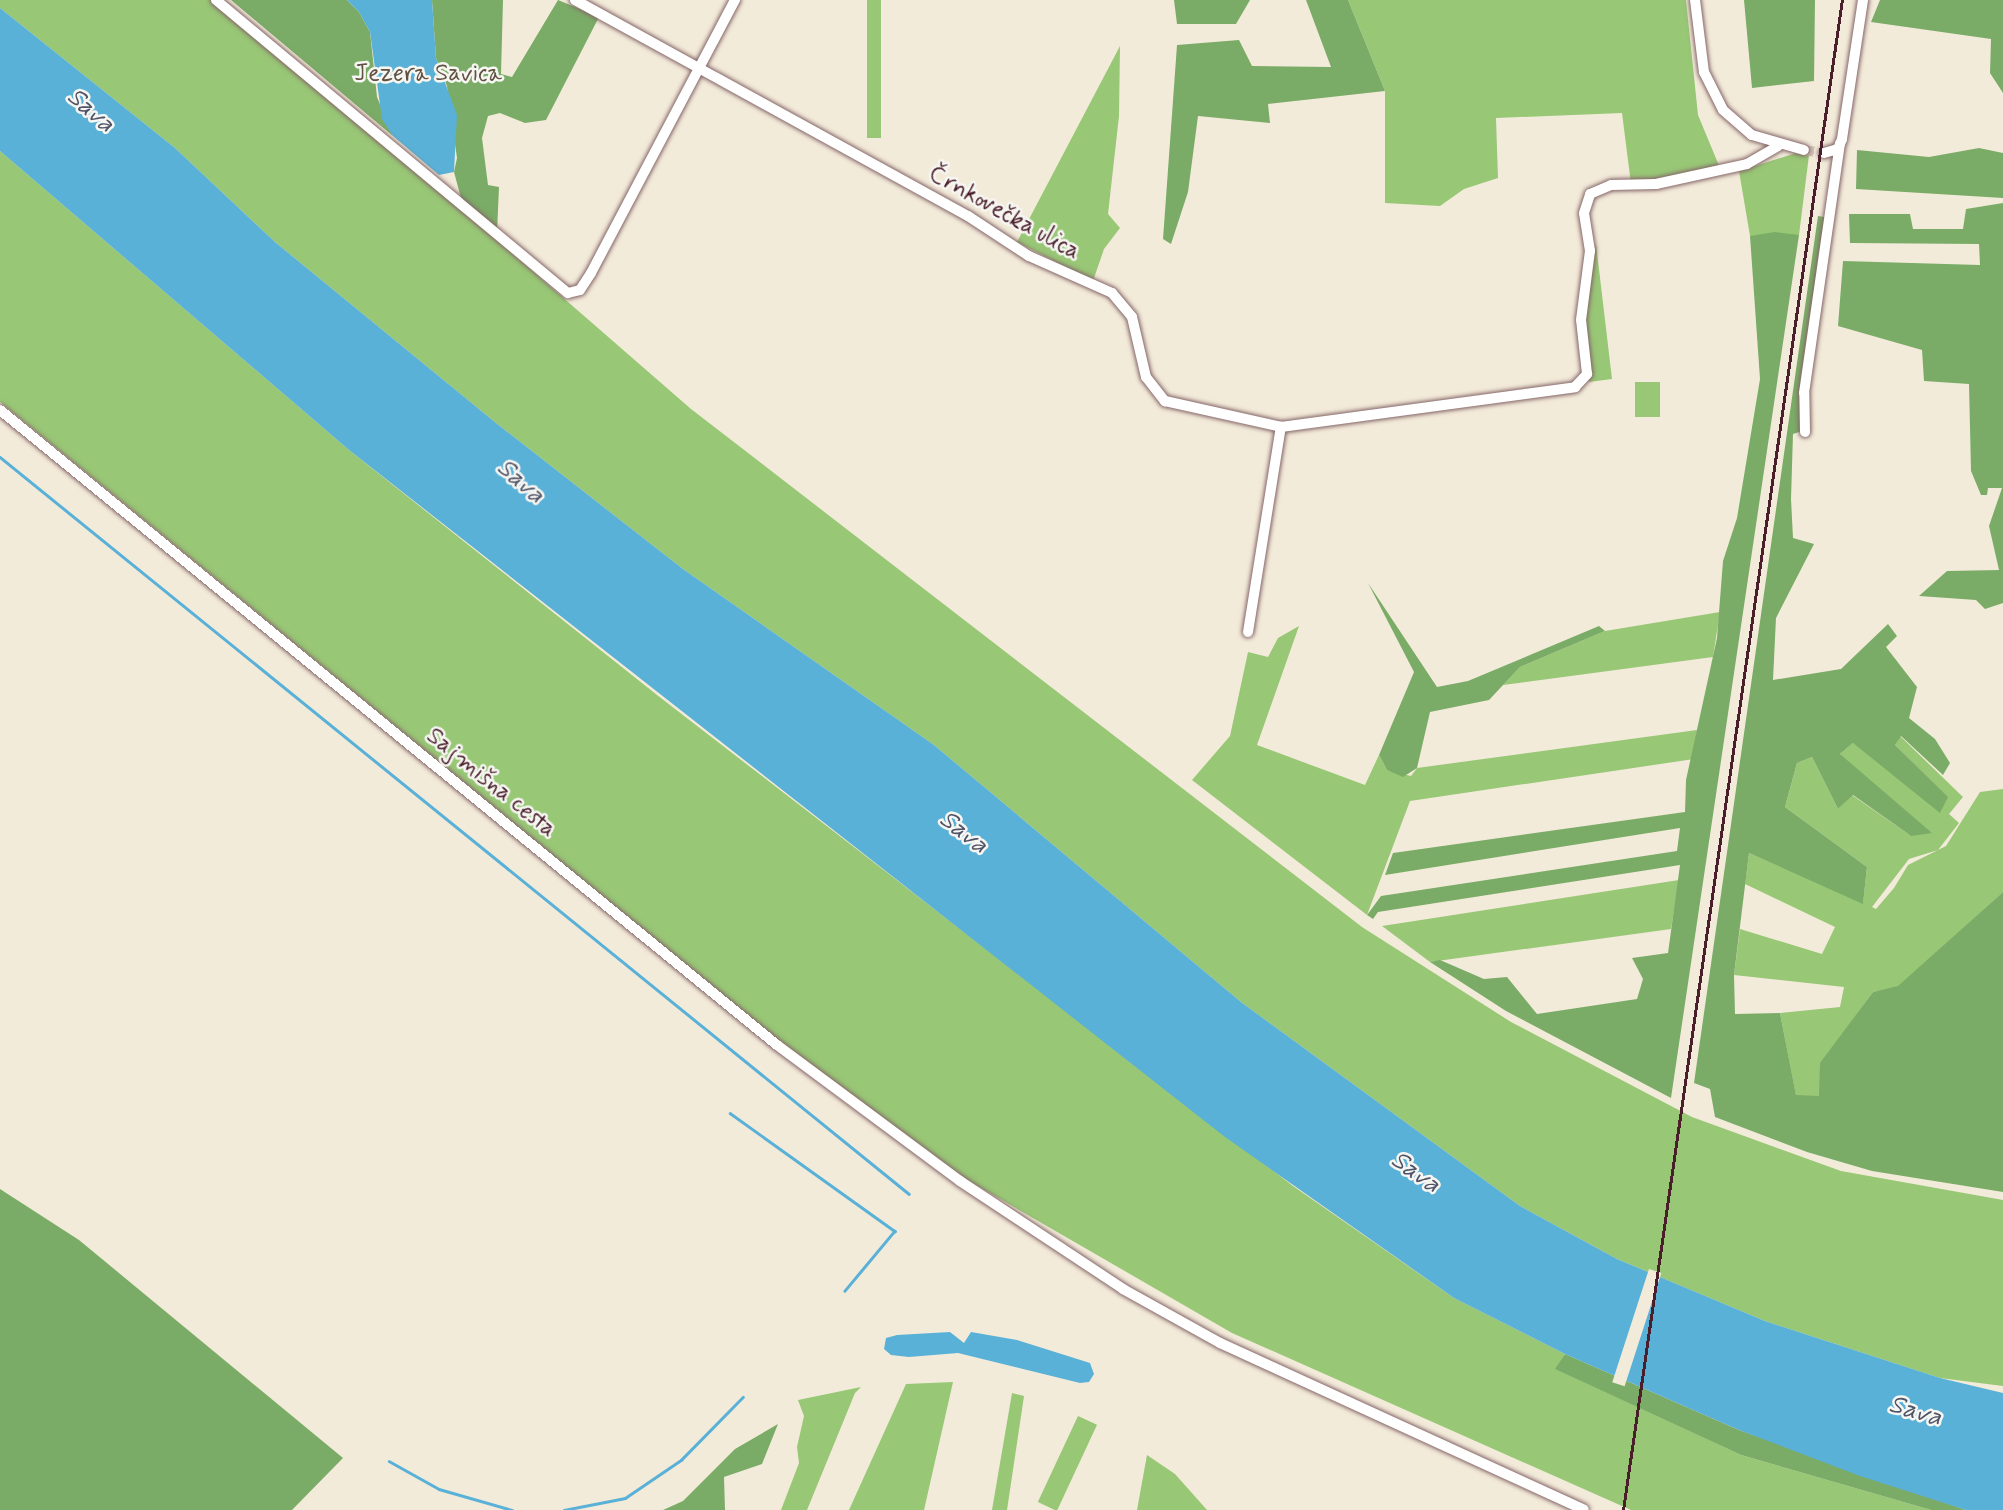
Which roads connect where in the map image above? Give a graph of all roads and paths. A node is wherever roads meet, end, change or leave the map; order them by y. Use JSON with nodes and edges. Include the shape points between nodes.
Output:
{"nodes":[{"id":1,"x":216,"y":0,"type":"edge"},
{"id":2,"x":575,"y":0,"type":"edge"},
{"id":3,"x":735,"y":0,"type":"edge"},
{"id":4,"x":1695,"y":0,"type":"edge"},
{"id":5,"x":1863,"y":0,"type":"edge"},
{"id":6,"x":700,"y":69,"type":"junction"},
{"id":7,"x":1840,"y":144,"type":"junction"},
{"id":8,"x":1778,"y":146,"type":"junction"},
{"id":9,"x":1804,"y":150,"type":"tunnel mouth"},
{"id":10,"x":1824,"y":153,"type":"tunnel mouth"},
{"id":11,"x":0,"y":410,"type":"edge"},
{"id":12,"x":1281,"y":427,"type":"junction"},
{"id":13,"x":1805,"y":432,"type":"dead end"},
{"id":14,"x":1248,"y":632,"type":"dead end"},
{"id":15,"x":1584,"y":1510,"type":"edge"}],
"edges":[{"from":1,"to":6,"type":"street","via":[[562,292],[574,293],[585,285]]},
{"from":2,"to":6,"type":"street","name":"Črnkovečka ulica"},
{"from":3,"to":6,"type":"street"},
{"from":4,"to":8,"type":"street","via":[[1709,87],[1734,123]]},
{"from":5,"to":7,"type":"street"},
{"from":6,"to":12,"type":"street","name":"Črnkovečka ulica","via":[[964,214],[1029,256],[1112,293],[1132,317],[1146,377],[1165,401]]},
{"from":7,"to":10,"type":"street","via":[[1834,152]]},
{"from":7,"to":13,"type":"street","via":[[1804,393]]},
{"from":8,"to":9,"type":"street"},
{"from":8,"to":12,"type":"street","name":"Črnkovečka ulica","via":[[1747,164],[1656,184],[1611,185],[1590,194],[1584,213],[1590,251],[1581,320],[1587,374],[1575,387]]},
{"from":11,"to":15,"type":"street","name":"Sajmišna cesta","via":[[778,1045],[960,1181],[1123,1289],[1210,1338]]},
{"from":12,"to":14,"type":"street"}]}
